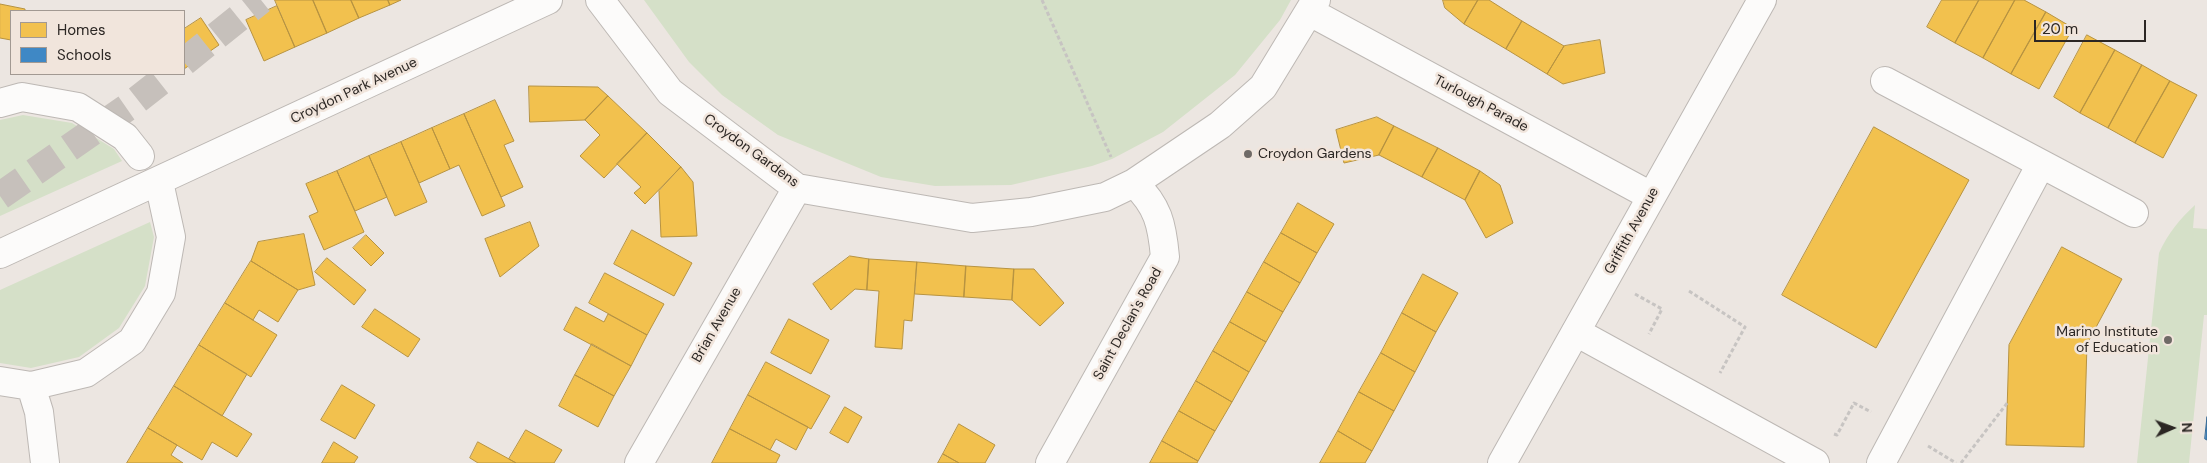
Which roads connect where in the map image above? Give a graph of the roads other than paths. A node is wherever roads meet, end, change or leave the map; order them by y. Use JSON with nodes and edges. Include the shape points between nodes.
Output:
{"nodes":[{"id":1,"x":548,"y":0,"type":"edge"},
{"id":2,"x":600,"y":0,"type":"edge"},
{"id":3,"x":1762,"y":0,"type":"edge"},
{"id":4,"x":1313,"y":6,"type":"edge"},
{"id":5,"x":1885,"y":81,"type":"dead end"},
{"id":6,"x":0,"y":102,"type":"edge"},
{"id":7,"x":140,"y":156,"type":"dead end"},
{"id":8,"x":2041,"y":164,"type":"junction"},
{"id":9,"x":159,"y":182,"type":"junction"},
{"id":10,"x":1134,"y":183,"type":"junction"},
{"id":11,"x":797,"y":188,"type":"junction"},
{"id":12,"x":1651,"y":196,"type":"junction"},
{"id":13,"x":2134,"y":213,"type":"dead end"},
{"id":14,"x":0,"y":254,"type":"edge"},
{"id":15,"x":1576,"y":332,"type":"junction"},
{"id":16,"x":0,"y":381,"type":"edge"},
{"id":17,"x":31,"y":386,"type":"junction"},
{"id":18,"x":45,"y":463,"type":"edge"},
{"id":19,"x":639,"y":463,"type":"edge"},
{"id":20,"x":1050,"y":463,"type":"edge"},
{"id":21,"x":1502,"y":463,"type":"edge"},
{"id":22,"x":1815,"y":463,"type":"edge"},
{"id":23,"x":1881,"y":463,"type":"edge"}],
"edges":[{"from":1,"to":9,"type":"street","name":"Croydon Park Avenue"},
{"from":2,"to":11,"type":"street","name":"Croydon Gardens","via":[[670,92]]},
{"from":3,"to":12,"type":"street","name":"Griffith Avenue"},
{"from":4,"to":10,"type":"street","name":"Croydon Gardens","via":[[1263,87],[1220,125]]},
{"from":4,"to":12,"type":"street","name":"Turlough Parade"},
{"from":5,"to":8,"type":"street"},
{"from":6,"to":7,"type":"street","via":[[22,97],[78,107],[125,137]]},
{"from":8,"to":13,"type":"street"},
{"from":8,"to":23,"type":"street"},
{"from":9,"to":14,"type":"street","name":"Croydon Park Avenue"},
{"from":9,"to":17,"type":"street","via":[[171,237],[161,293],[132,341],[86,373]]},
{"from":10,"to":11,"type":"street","name":"Croydon Gardens","via":[[1105,197],[1031,212],[972,218]]},
{"from":10,"to":20,"type":"street","name":"Saint Declan's Road","via":[[1149,197],[1163,230],[1165,257]]},
{"from":11,"to":19,"type":"street","name":"Brian Avenue"},
{"from":12,"to":15,"type":"street","name":"Griffith Avenue"},
{"from":15,"to":21,"type":"street","name":"Griffith Avenue"},
{"from":15,"to":22,"type":"street"},
{"from":16,"to":17,"type":"street"},
{"from":17,"to":18,"type":"street","via":[[39,412]]}]}
